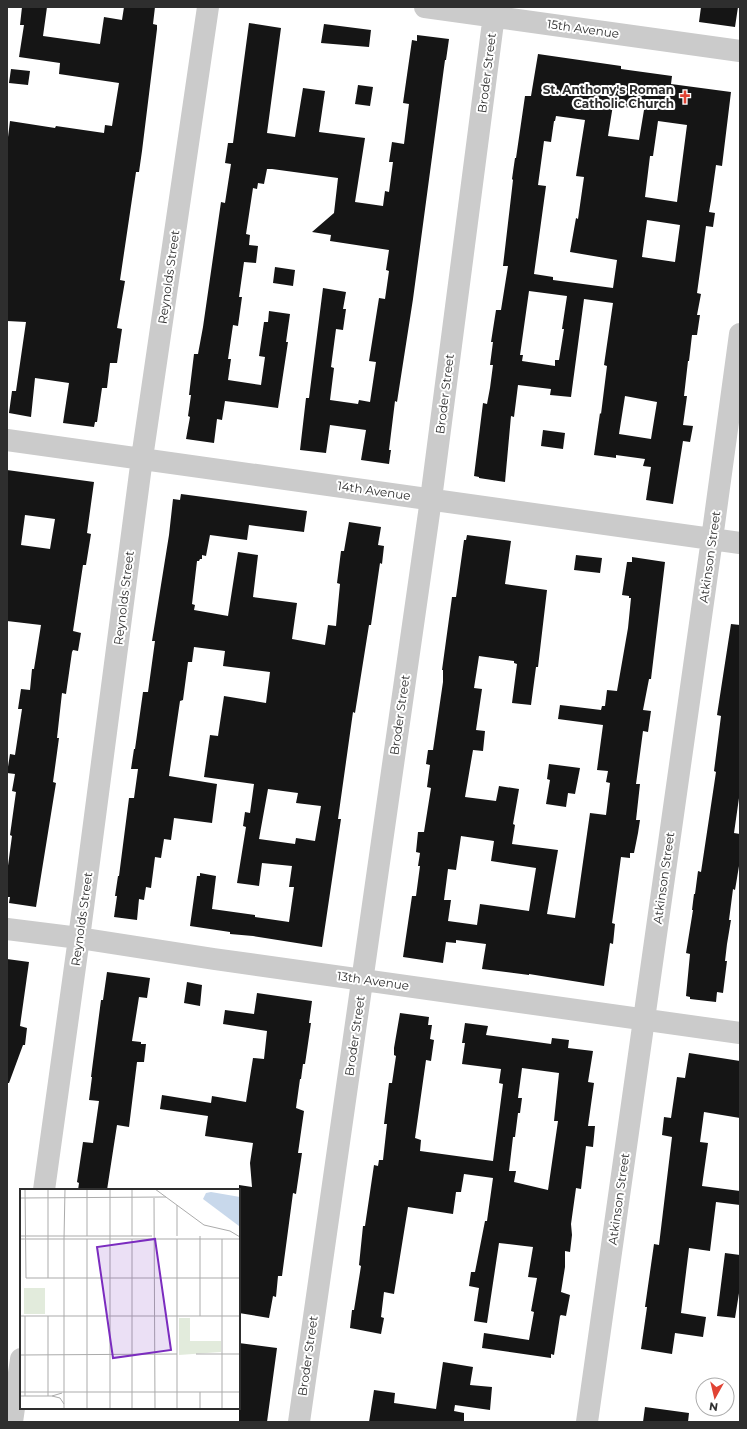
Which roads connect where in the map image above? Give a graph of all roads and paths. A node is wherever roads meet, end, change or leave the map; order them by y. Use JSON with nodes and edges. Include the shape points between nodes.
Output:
{"nodes":[{"id":1,"x":208,"y":7,"type":"edge"},
{"id":2,"x":425,"y":7,"type":"edge"},
{"id":3,"x":495,"y":12,"type":"edge"},
{"id":4,"x":740,"y":50,"type":"edge"},
{"id":5,"x":740,"y":334,"type":"edge"},
{"id":6,"x":7,"y":440,"type":"edge"},
{"id":7,"x":142,"y":458,"type":"junction"},
{"id":8,"x":431,"y":499,"type":"junction"},
{"id":9,"x":712,"y":539,"type":"junction"},
{"id":10,"x":740,"y":543,"type":"edge"},
{"id":11,"x":7,"y":929,"type":"edge"},
{"id":12,"x":79,"y":938,"type":"junction"},
{"id":13,"x":363,"y":980,"type":"junction"},
{"id":14,"x":644,"y":1019,"type":"junction"},
{"id":15,"x":740,"y":1033,"type":"edge"},
{"id":16,"x":44,"y":1189,"type":"edge"},
{"id":17,"x":20,"y":1366,"type":"edge"},
{"id":18,"x":12,"y":1422,"type":"edge"},
{"id":19,"x":299,"y":1422,"type":"edge"},
{"id":20,"x":587,"y":1422,"type":"edge"}],
"edges":[{"from":1,"to":7,"type":"street","name":"Reynolds Street"},
{"from":2,"to":3,"type":"street","name":"15th Avenue"},
{"from":3,"to":4,"type":"street","name":"15th Avenue"},
{"from":3,"to":8,"type":"street","name":"Broder Street"},
{"from":5,"to":9,"type":"street","name":"Atkinson Street"},
{"from":6,"to":7,"type":"street","name":"14th Avenue"},
{"from":7,"to":8,"type":"street","name":"14th Avenue"},
{"from":7,"to":12,"type":"street","name":"Reynolds Street"},
{"from":8,"to":9,"type":"street","name":"14th Avenue"},
{"from":8,"to":13,"type":"street","name":"Broder Street"},
{"from":9,"to":10,"type":"street","name":"14th Avenue"},
{"from":9,"to":14,"type":"street","name":"Atkinson Street"},
{"from":11,"to":12,"type":"street","name":"13th Avenue"},
{"from":12,"to":13,"type":"street","name":"13th Avenue"},
{"from":12,"to":16,"type":"street","name":"Reynolds Street"},
{"from":13,"to":14,"type":"street","name":"13th Avenue"},
{"from":13,"to":19,"type":"street","name":"Broder Street"},
{"from":14,"to":15,"type":"street","name":"13th Avenue"},
{"from":14,"to":20,"type":"street","name":"Atkinson Street"},
{"from":17,"to":18,"type":"street"}]}
